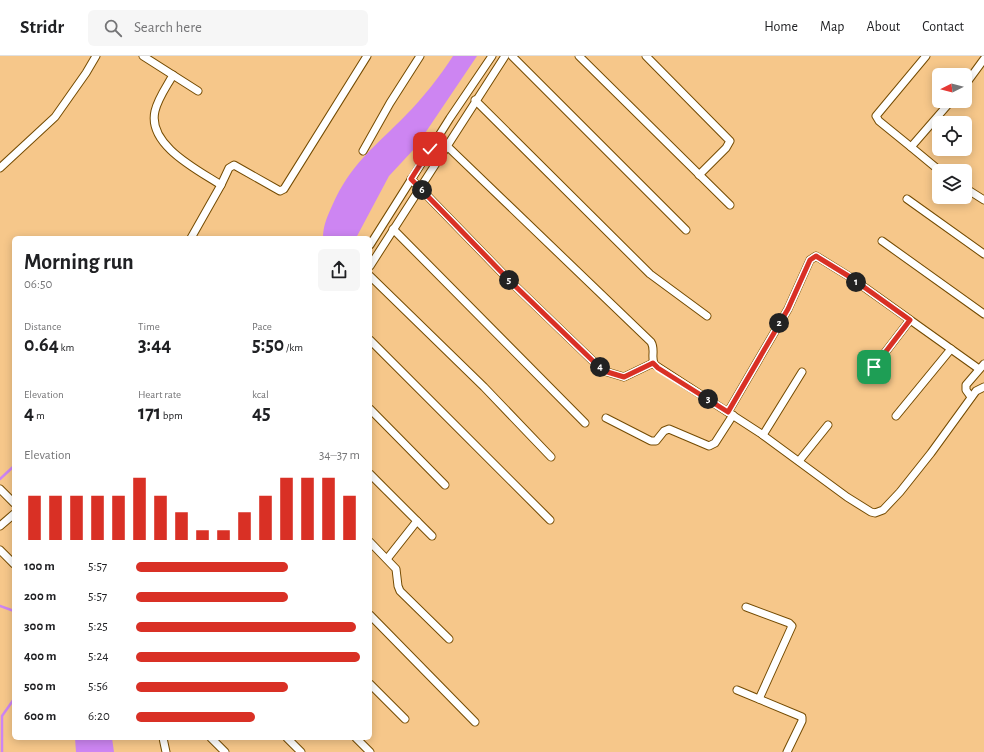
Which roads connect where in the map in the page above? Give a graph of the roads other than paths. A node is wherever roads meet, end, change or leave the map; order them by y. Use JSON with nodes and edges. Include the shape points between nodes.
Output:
{"nodes":[{"id":1,"x":96,"y":56,"type":"edge"},
{"id":2,"x":143,"y":56,"type":"edge"},
{"id":3,"x":367,"y":56,"type":"edge"},
{"id":4,"x":492,"y":56,"type":"edge"},
{"id":5,"x":505,"y":56,"type":"edge"},
{"id":6,"x":512,"y":56,"type":"edge"},
{"id":7,"x":579,"y":56,"type":"edge"},
{"id":8,"x":646,"y":56,"type":"edge"},
{"id":9,"x":926,"y":56,"type":"edge"},
{"id":10,"x":418,"y":57,"type":"edge"},
{"id":11,"x":984,"y":59,"type":"edge"},
{"id":12,"x":173,"y":75,"type":"junction"},
{"id":13,"x":972,"y":75,"type":"edge"},
{"id":14,"x":198,"y":90,"type":"dead end"},
{"id":15,"x":475,"y":100,"type":"junction"},
{"id":16,"x":945,"y":108,"type":"edge"},
{"id":17,"x":446,"y":145,"type":"junction"},
{"id":18,"x":911,"y":148,"type":"junction"},
{"id":19,"x":363,"y":151,"type":"dead end"},
{"id":20,"x":932,"y":165,"type":"edge"},
{"id":21,"x":0,"y":168,"type":"edge"},
{"id":22,"x":699,"y":175,"type":"junction"},
{"id":23,"x":411,"y":179,"type":"junction"},
{"id":24,"x":221,"y":185,"type":"junction"},
{"id":25,"x":419,"y":188,"type":"junction"},
{"id":26,"x":972,"y":192,"type":"edge"},
{"id":27,"x":907,"y":199,"type":"dead end"},
{"id":28,"x":984,"y":200,"type":"edge"},
{"id":29,"x":730,"y":205,"type":"dead end"},
{"id":30,"x":393,"y":229,"type":"junction"},
{"id":31,"x":686,"y":230,"type":"dead end"},
{"id":32,"x":192,"y":236,"type":"edge"},
{"id":33,"x":882,"y":241,"type":"dead end"},
{"id":34,"x":372,"y":242,"type":"edge"},
{"id":35,"x":984,"y":254,"type":"edge"},
{"id":36,"x":372,"y":263,"type":"edge"},
{"id":37,"x":372,"y":278,"type":"edge"},
{"id":38,"x":984,"y":314,"type":"edge"},
{"id":39,"x":707,"y":316,"type":"dead end"},
{"id":40,"x":910,"y":320,"type":"junction"},
{"id":41,"x":372,"y":342,"type":"edge"},
{"id":42,"x":951,"y":349,"type":"junction"},
{"id":43,"x":653,"y":363,"type":"junction"},
{"id":44,"x":874,"y":367,"type":"dead end"},
{"id":45,"x":981,"y":367,"type":"edge"},
{"id":46,"x":802,"y":372,"type":"dead end"},
{"id":47,"x":984,"y":387,"type":"edge"},
{"id":48,"x":971,"y":397,"type":"junction"},
{"id":49,"x":372,"y":411,"type":"edge"},
{"id":50,"x":730,"y":413,"type":"junction"},
{"id":51,"x":896,"y":416,"type":"dead end"},
{"id":52,"x":606,"y":418,"type":"dead end"},
{"id":53,"x":585,"y":423,"type":"dead end"},
{"id":54,"x":828,"y":425,"type":"dead end"},
{"id":55,"x":763,"y":435,"type":"junction"},
{"id":56,"x":551,"y":457,"type":"dead end"},
{"id":57,"x":799,"y":461,"type":"junction"},
{"id":58,"x":372,"y":476,"type":"edge"},
{"id":59,"x":445,"y":485,"type":"dead end"},
{"id":60,"x":0,"y":489,"type":"edge"},
{"id":61,"x":12,"y":501,"type":"edge"},
{"id":62,"x":12,"y":516,"type":"edge"},
{"id":63,"x":550,"y":520,"type":"dead end"},
{"id":64,"x":418,"y":521,"type":"junction"},
{"id":65,"x":0,"y":526,"type":"edge"},
{"id":66,"x":432,"y":536,"type":"dead end"},
{"id":67,"x":372,"y":544,"type":"edge"},
{"id":68,"x":0,"y":550,"type":"edge"},
{"id":69,"x":387,"y":559,"type":"junction"},
{"id":70,"x":12,"y":562,"type":"edge"},
{"id":71,"x":746,"y":607,"type":"dead end"},
{"id":72,"x":372,"y":617,"type":"edge"},
{"id":73,"x":449,"y":639,"type":"dead end"},
{"id":74,"x":372,"y":686,"type":"edge"},
{"id":75,"x":737,"y":690,"type":"dead end"},
{"id":76,"x":759,"y":699,"type":"junction"},
{"id":77,"x":405,"y":719,"type":"dead end"},
{"id":78,"x":475,"y":722,"type":"dead end"},
{"id":79,"x":163,"y":740,"type":"edge"},
{"id":80,"x":213,"y":740,"type":"edge"},
{"id":81,"x":289,"y":740,"type":"edge"},
{"id":82,"x":358,"y":740,"type":"edge"},
{"id":83,"x":166,"y":752,"type":"edge"},
{"id":84,"x":225,"y":752,"type":"edge"},
{"id":85,"x":301,"y":752,"type":"edge"},
{"id":86,"x":370,"y":752,"type":"edge"},
{"id":87,"x":787,"y":752,"type":"edge"}],
"edges":[{"from":1,"to":21,"type":"street","via":[[55,117]]},
{"from":2,"to":12,"type":"street"},
{"from":3,"to":24,"type":"street","via":[[282,191],[234,165],[229,168]]},
{"from":4,"to":23,"type":"street"},
{"from":5,"to":15,"type":"street"},
{"from":6,"to":31,"type":"street"},
{"from":7,"to":22,"type":"street"},
{"from":8,"to":22,"type":"street","via":[[730,141]]},
{"from":9,"to":18,"type":"street","via":[[876,116],[878,121]]},
{"from":10,"to":19,"type":"street"},
{"from":11,"to":13,"type":"street"},
{"from":12,"to":14,"type":"street"},
{"from":12,"to":24,"type":"street","via":[[155,110],[155,129],[179,158]]},
{"from":15,"to":17,"type":"street"},
{"from":15,"to":39,"type":"street","via":[[650,274]]},
{"from":16,"to":18,"type":"street"},
{"from":17,"to":25,"type":"street"},
{"from":17,"to":43,"type":"street","via":[[651,342]]},
{"from":18,"to":20,"type":"street"},
{"from":22,"to":29,"type":"street"},
{"from":23,"to":25,"type":"street"},
{"from":23,"to":34,"type":"street"},
{"from":24,"to":32,"type":"street"},
{"from":25,"to":30,"type":"street"},
{"from":25,"to":43,"type":"street","via":[[511,282],[604,371],[624,377]]},
{"from":26,"to":28,"type":"street"},
{"from":27,"to":35,"type":"street"},
{"from":30,"to":36,"type":"street"},
{"from":30,"to":53,"type":"street"},
{"from":33,"to":38,"type":"street"},
{"from":37,"to":56,"type":"street","via":[[484,387]]},
{"from":40,"to":42,"type":"street"},
{"from":40,"to":44,"type":"street"},
{"from":40,"to":50,"type":"street","via":[[816,256],[810,260],[788,309]]},
{"from":41,"to":63,"type":"street"},
{"from":42,"to":45,"type":"street"},
{"from":42,"to":51,"type":"street"},
{"from":43,"to":50,"type":"street"},
{"from":45,"to":48,"type":"street","via":[[966,385]]},
{"from":46,"to":55,"type":"street"},
{"from":47,"to":48,"type":"street"},
{"from":48,"to":57,"type":"street","via":[[900,492],[879,512],[865,509]]},
{"from":49,"to":59,"type":"street"},
{"from":50,"to":52,"type":"street","via":[[715,443],[709,446],[669,429],[656,441],[651,441]]},
{"from":50,"to":55,"type":"street"},
{"from":54,"to":57,"type":"street"},
{"from":55,"to":57,"type":"street"},
{"from":58,"to":64,"type":"street"},
{"from":60,"to":61,"type":"street"},
{"from":62,"to":65,"type":"street"},
{"from":64,"to":66,"type":"street"},
{"from":64,"to":69,"type":"street"},
{"from":67,"to":69,"type":"street"},
{"from":68,"to":70,"type":"street"},
{"from":69,"to":73,"type":"street","via":[[398,572],[400,590]]},
{"from":71,"to":76,"type":"street","via":[[792,626]]},
{"from":72,"to":78,"type":"street"},
{"from":74,"to":77,"type":"street"},
{"from":75,"to":76,"type":"street"},
{"from":76,"to":87,"type":"street","via":[[802,717]]},
{"from":79,"to":83,"type":"street"},
{"from":80,"to":84,"type":"street"},
{"from":81,"to":85,"type":"street"},
{"from":82,"to":86,"type":"street"}]}
